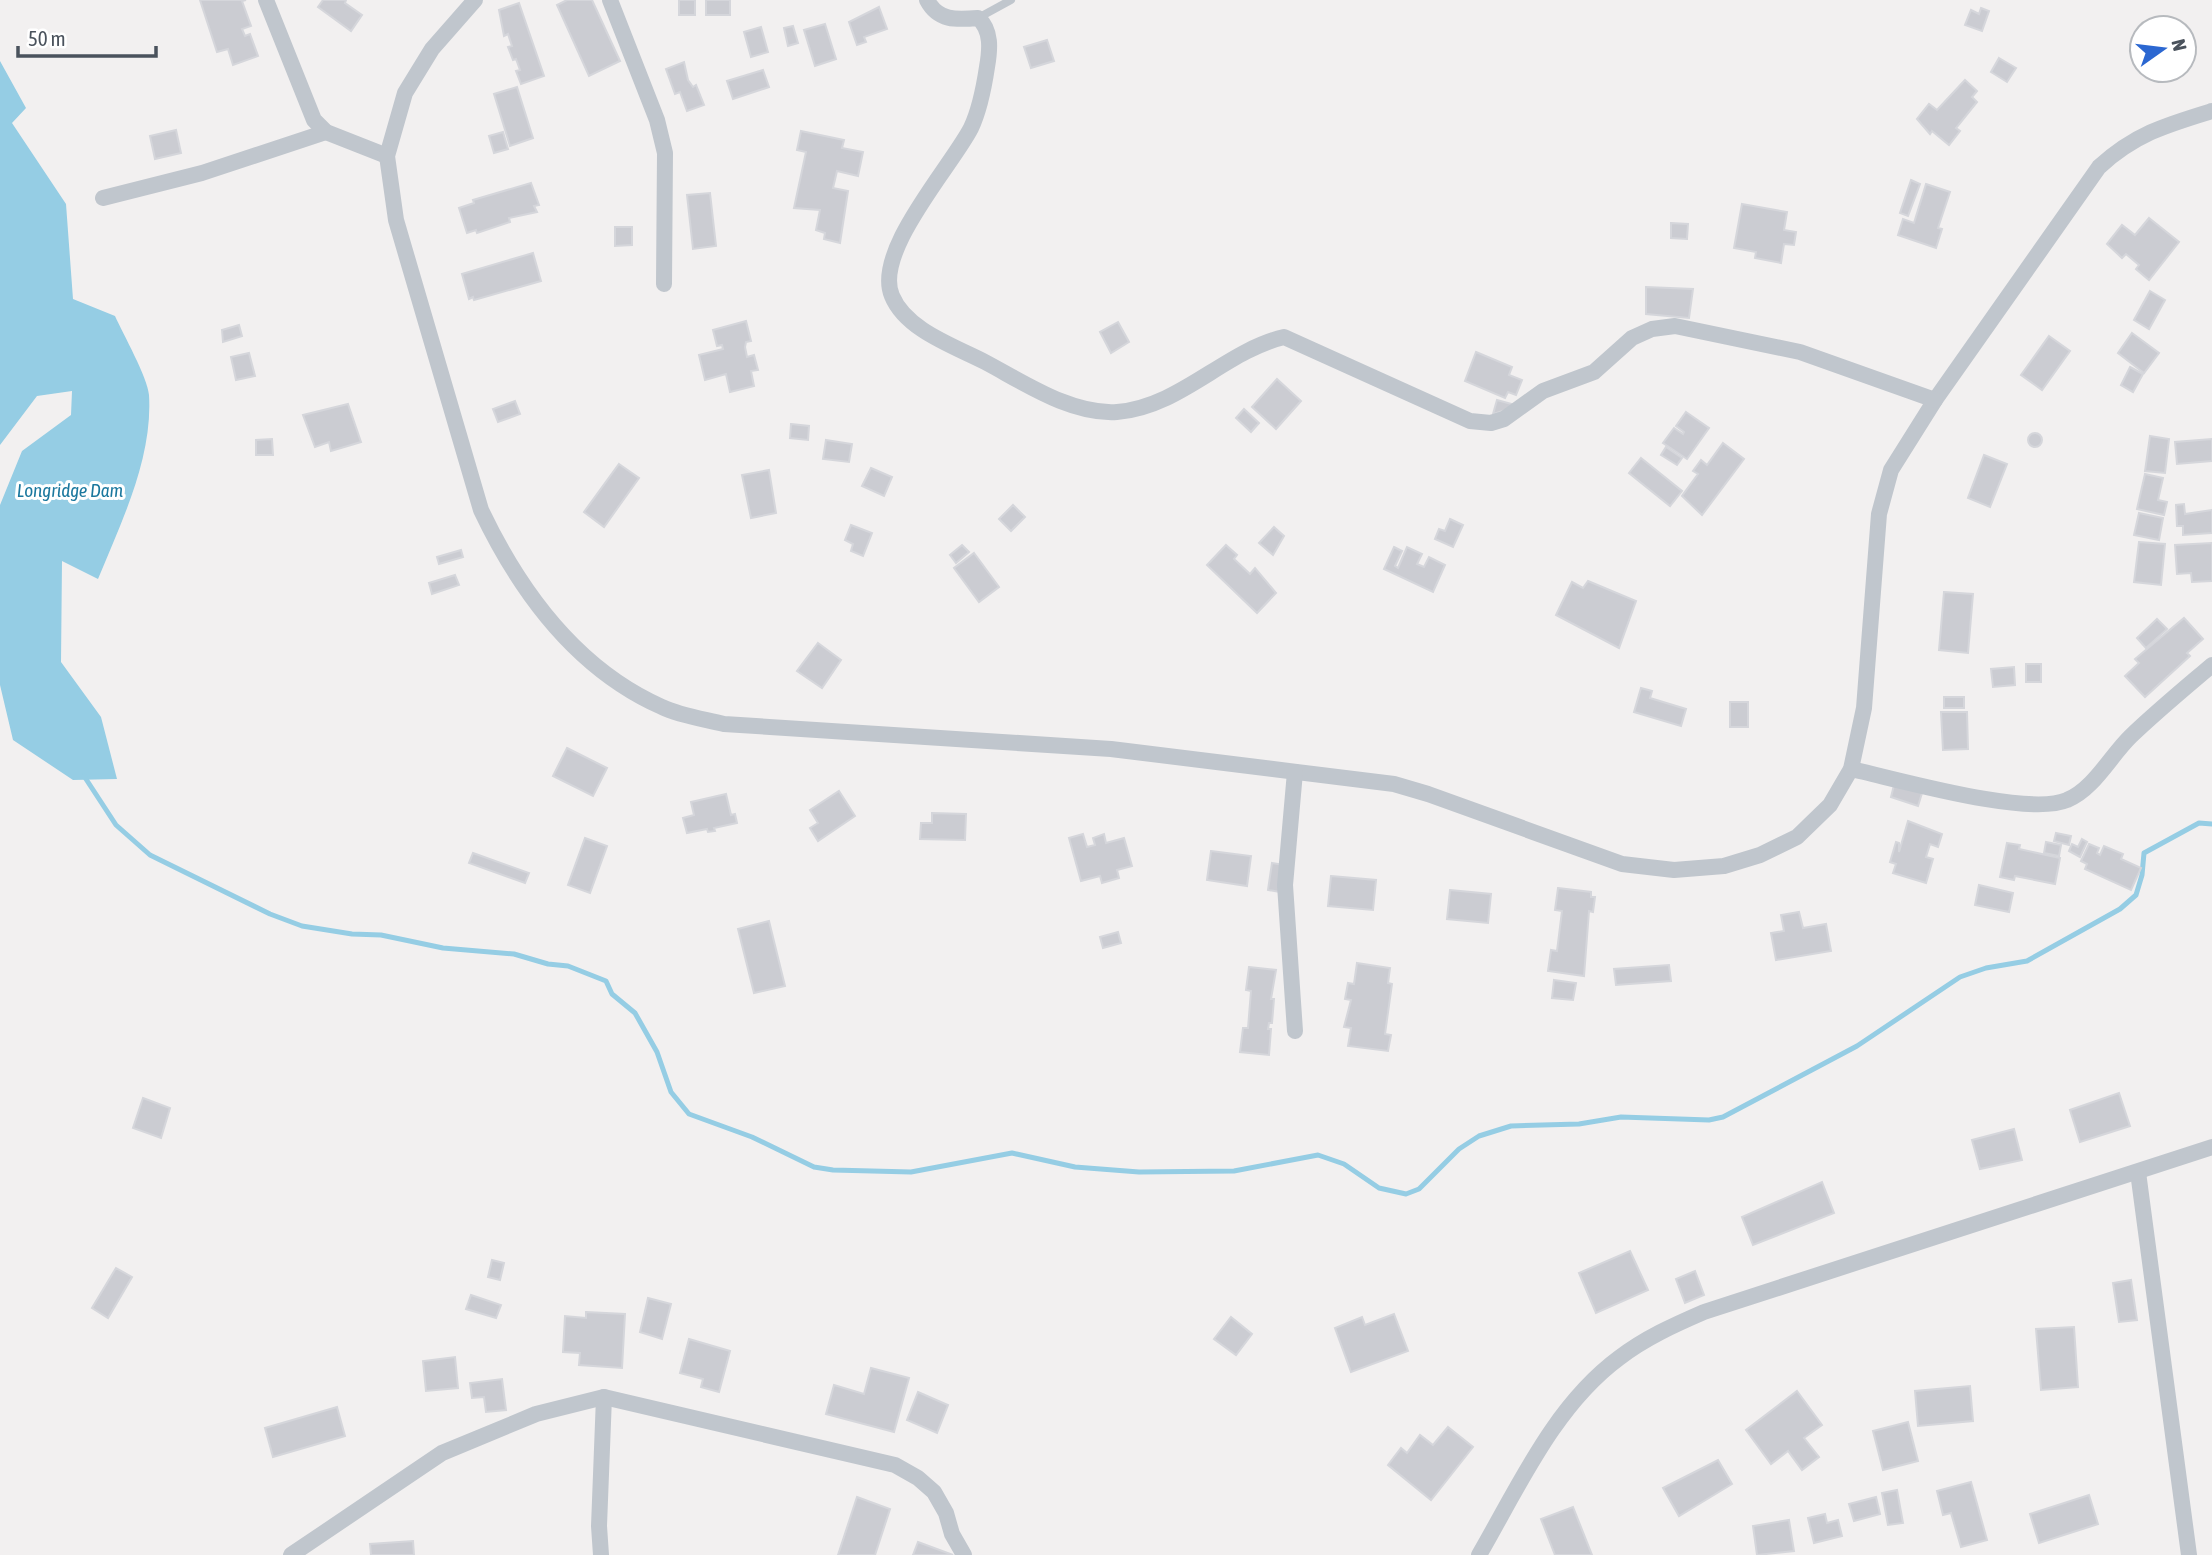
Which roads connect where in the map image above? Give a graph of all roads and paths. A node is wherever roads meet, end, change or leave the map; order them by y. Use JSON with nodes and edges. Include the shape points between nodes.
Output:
{"nodes":[{"id":1,"x":266,"y":0,"type":"edge"},
{"id":2,"x":475,"y":0,"type":"edge"},
{"id":3,"x":610,"y":0,"type":"edge"},
{"id":4,"x":927,"y":0,"type":"edge"},
{"id":5,"x":1011,"y":0,"type":"edge"},
{"id":6,"x":978,"y":18,"type":"junction"},
{"id":7,"x":2212,"y":111,"type":"edge"},
{"id":8,"x":326,"y":132,"type":"junction"},
{"id":9,"x":387,"y":156,"type":"junction"},
{"id":10,"x":103,"y":198,"type":"dead end"},
{"id":11,"x":664,"y":284,"type":"dead end"},
{"id":12,"x":1935,"y":400,"type":"junction"},
{"id":13,"x":2212,"y":665,"type":"edge"},
{"id":14,"x":1851,"y":769,"type":"junction"},
{"id":15,"x":1295,"y":772,"type":"junction"},
{"id":16,"x":1295,"y":1031,"type":"dead end"},
{"id":17,"x":2212,"y":1147,"type":"edge"},
{"id":18,"x":2138,"y":1172,"type":"junction"},
{"id":19,"x":604,"y":1397,"type":"junction"},
{"id":20,"x":295,"y":1554,"type":"edge"},
{"id":21,"x":601,"y":1555,"type":"edge"},
{"id":22,"x":964,"y":1555,"type":"edge"},
{"id":23,"x":1479,"y":1555,"type":"edge"},
{"id":24,"x":2189,"y":1555,"type":"edge"}],
"edges":[{"from":1,"to":8,"type":"street","via":[[314,120]]},
{"from":2,"to":9,"type":"street","via":[[432,49],[405,93]]},
{"from":3,"to":11,"type":"street","via":[[657,120],[665,153]]},
{"from":4,"to":6,"type":"street","via":[[943,18]]},
{"from":5,"to":6,"type":"lane"},
{"from":6,"to":12,"type":"street","via":[[988,35],[983,90],[971,127],[899,242],[888,272],[891,295],[903,313],[925,330],[1050,396],[1115,412],[1151,405],[1284,337],[1471,421],[1491,423],[1514,414],[1543,391],[1594,372],[1632,338],[1675,326],[1800,352]]},
{"from":7,"to":12,"type":"street","via":[[2151,130],[2123,145],[2099,167]]},
{"from":8,"to":9,"type":"street"},
{"from":8,"to":10,"type":"street","via":[[202,173]]},
{"from":9,"to":15,"type":"street","via":[[396,220],[481,510],[502,555],[535,604],[583,655],[619,684],[664,708],[724,724],[1111,749]]},
{"from":12,"to":14,"type":"street","via":[[1891,470],[1879,514],[1864,708]]},
{"from":13,"to":14,"type":"street","via":[[2130,736],[2082,790],[2054,805],[1999,800]]},
{"from":14,"to":15,"type":"street","via":[[1830,805],[1797,837],[1724,866],[1674,870],[1622,864],[1394,785]]},
{"from":15,"to":16,"type":"street","via":[[1285,885]]},
{"from":17,"to":18,"type":"street"},
{"from":18,"to":23,"type":"street","via":[[1704,1312],[1654,1335],[1617,1360],[1552,1430]]},
{"from":18,"to":24,"type":"street"},
{"from":19,"to":20,"type":"street","via":[[536,1414],[442,1452]]},
{"from":19,"to":21,"type":"street"},
{"from":19,"to":22,"type":"street","via":[[895,1465],[934,1492]]}]}
